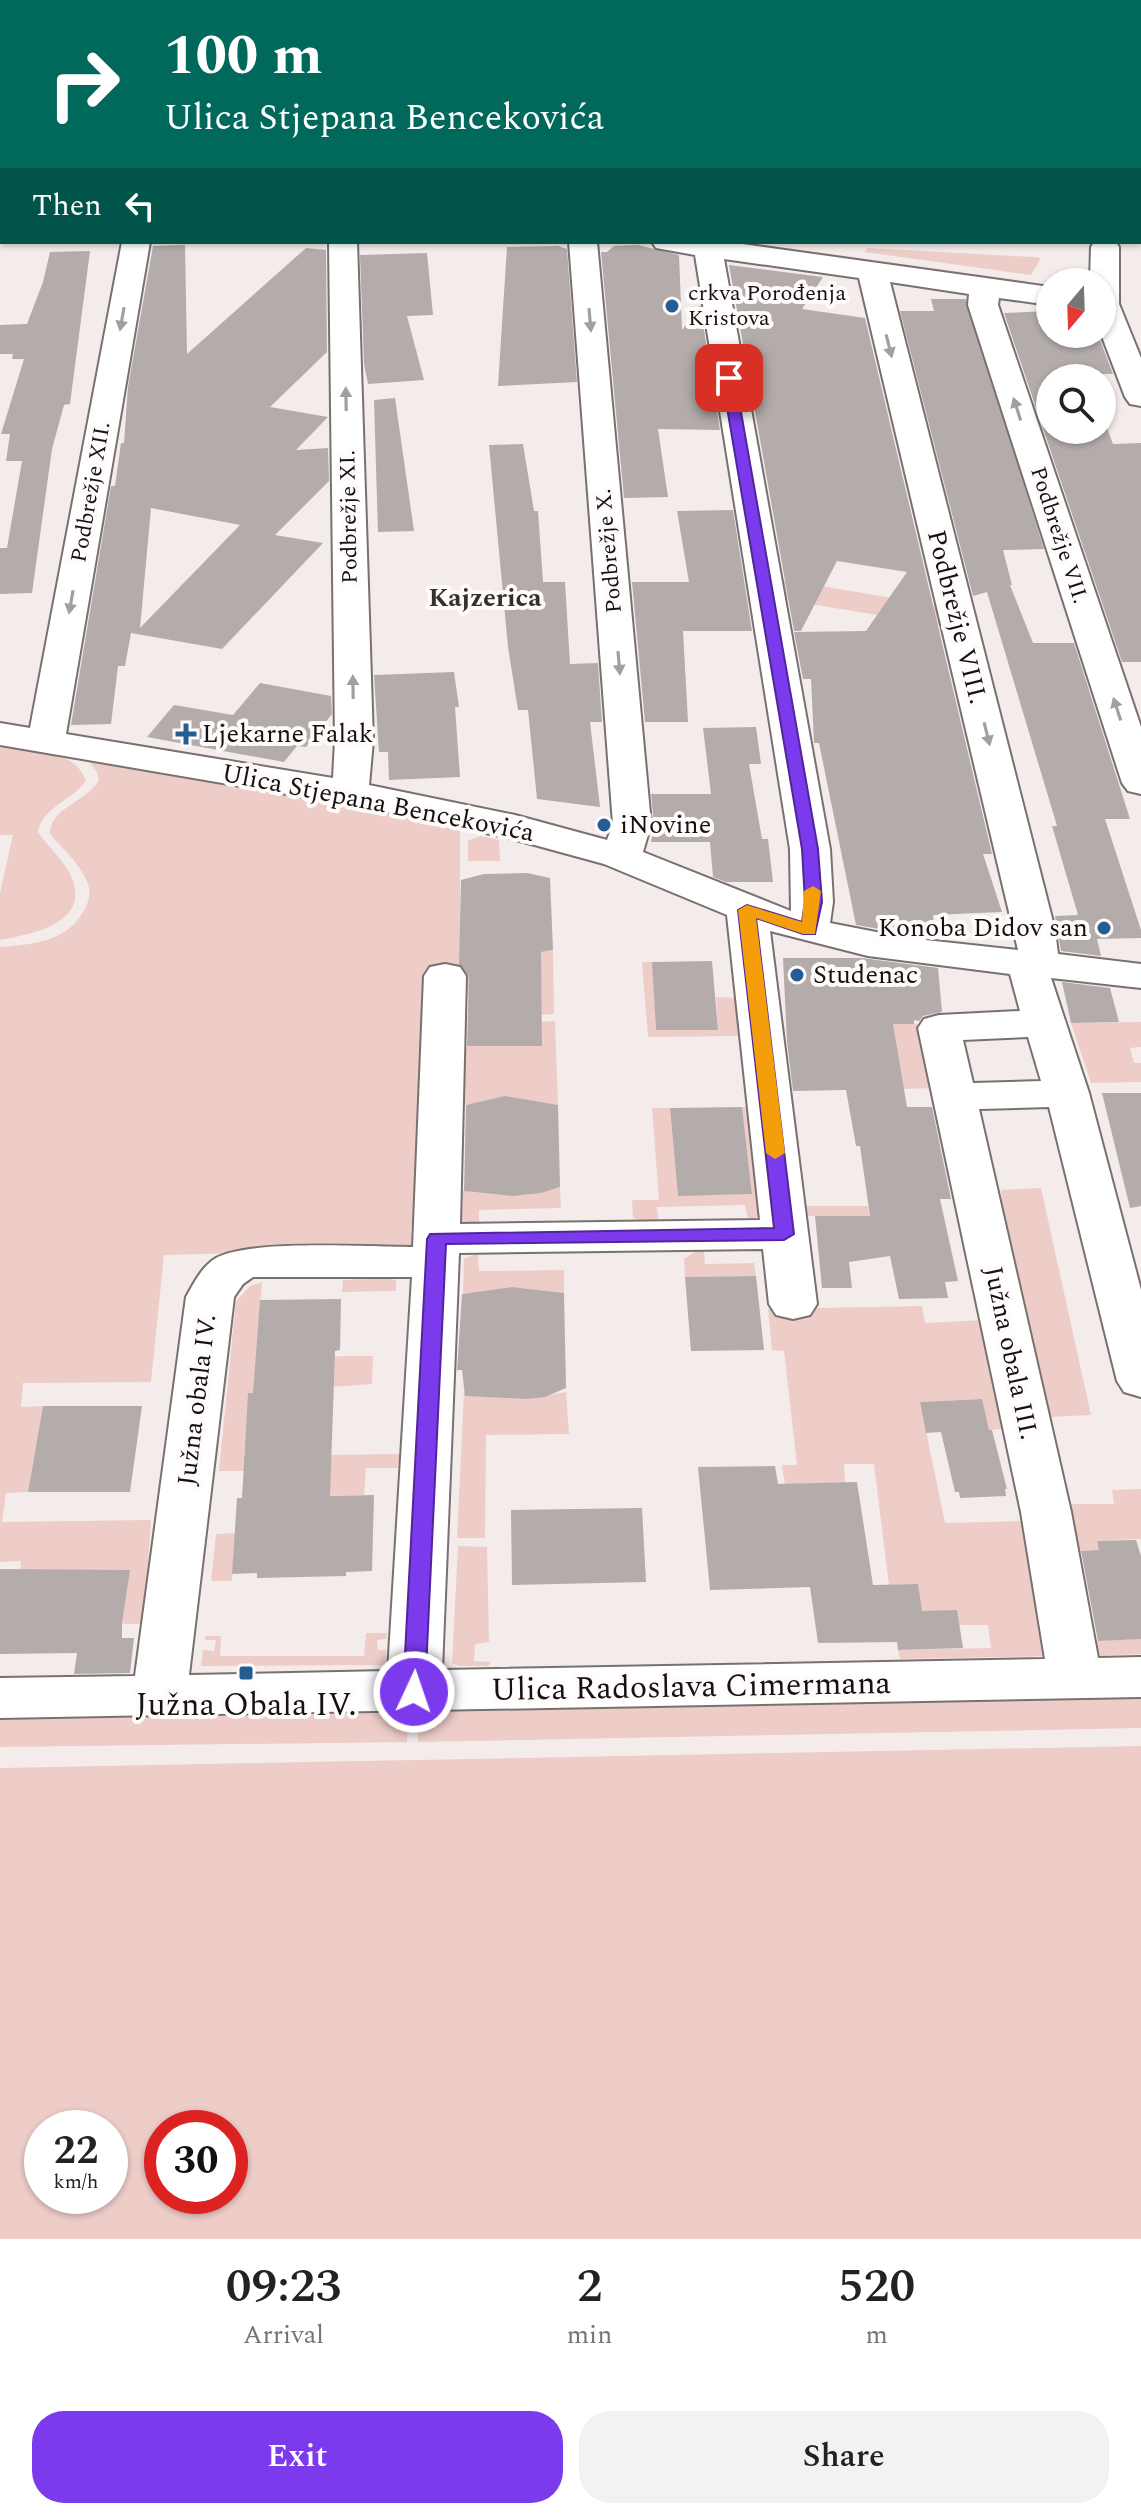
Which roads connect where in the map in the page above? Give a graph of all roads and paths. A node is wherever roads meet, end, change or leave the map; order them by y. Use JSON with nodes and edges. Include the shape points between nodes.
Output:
{"nodes":[{"id":1,"x":136,"y":244,"type":"edge"},
{"id":2,"x":343,"y":244,"type":"edge"},
{"id":3,"x":583,"y":244,"type":"edge"},
{"id":4,"x":706,"y":245,"type":"edge"},
{"id":5,"x":1105,"y":247,"type":"dead end"},
{"id":6,"x":1104,"y":268,"type":"edge"},
{"id":7,"x":872,"y":271,"type":"junction"},
{"id":8,"x":985,"y":287,"type":"junction"},
{"id":9,"x":1036,"y":294,"type":"edge"},
{"id":10,"x":1116,"y":306,"type":"edge"},
{"id":11,"x":1141,"y":309,"type":"edge"},
{"id":12,"x":1116,"y":336,"type":"edge"},
{"id":13,"x":1141,"y":397,"type":"edge"},
{"id":14,"x":0,"y":734,"type":"edge"},
{"id":15,"x":46,"y":742,"type":"junction"},
{"id":16,"x":1141,"y":783,"type":"edge"},
{"id":17,"x":348,"y":792,"type":"junction"},
{"id":18,"x":621,"y":859,"type":"junction"},
{"id":19,"x":747,"y":910,"type":"junction"},
{"id":20,"x":809,"y":930,"type":"junction"},
{"id":21,"x":1034,"y":964,"type":"junction"},
{"id":22,"x":445,"y":976,"type":"dead end"},
{"id":23,"x":1141,"y":976,"type":"edge"},
{"id":24,"x":1045,"y":1023,"type":"junction"},
{"id":25,"x":1067,"y":1093,"type":"junction"},
{"id":26,"x":955,"y":1097,"type":"junction"},
{"id":27,"x":784,"y":1234,"type":"junction"},
{"id":28,"x":436,"y":1250,"type":"junction"},
{"id":29,"x":793,"y":1304,"type":"dead end"},
{"id":30,"x":1141,"y":1381,"type":"edge"},
{"id":31,"x":1141,"y":1677,"type":"edge"},
{"id":32,"x":1075,"y":1680,"type":"junction"},
{"id":33,"x":414,"y":1692,"type":"junction"},
{"id":34,"x":159,"y":1696,"type":"junction"},
{"id":35,"x":0,"y":1698,"type":"edge"}],
"edges":[{"from":1,"to":15,"type":"street","name":"Podbrežje XII.","one_way":true},
{"from":17,"to":2,"type":"street","name":"Podbrežje XI.","one_way":true,"via":[[354,741]]},
{"from":3,"to":18,"type":"street","name":"Podbrežje X.","one_way":true,"via":[[632,824]]},
{"from":4,"to":7,"type":"street"},
{"from":4,"to":20,"type":"street","via":[[810,849]]},
{"from":5,"to":6,"type":"street"},
{"from":7,"to":8,"type":"street"},
{"from":7,"to":21,"type":"street","name":"Podbrežje VIII.","one_way":true,"via":[[1035,930],[1039,950]]},
{"from":8,"to":9,"type":"street"},
{"from":16,"to":8,"type":"street","name":"Podbrežje VII.","one_way":true,"via":[[983,305]]},
{"from":10,"to":11,"type":"street"},
{"from":12,"to":13,"type":"street"},
{"from":14,"to":15,"type":"street","name":"Ulica Stjepana Bencekovića"},
{"from":15,"to":17,"type":"street","name":"Ulica Stjepana Bencekovića"},
{"from":17,"to":18,"type":"street","name":"Ulica Stjepana Bencekovića"},
{"from":18,"to":19,"type":"street","name":"Ulica Stjepana Bencekovića"},
{"from":19,"to":20,"type":"street","name":"Ulica Stjepana Bencekovića"},
{"from":19,"to":27,"type":"street"},
{"from":20,"to":21,"type":"street","name":"Ulica Stjepana Bencekovića","via":[[886,947]]},
{"from":21,"to":23,"type":"street","name":"Ulica Stjepana Bencekovića"},
{"from":21,"to":24,"type":"street","via":[[1030,977]]},
{"from":22,"to":28,"type":"street"},
{"from":24,"to":25,"type":"street"},
{"from":24,"to":26,"type":"street","name":"Južna obala III.","via":[[939,1028]]},
{"from":25,"to":26,"type":"street"},
{"from":25,"to":30,"type":"street"},
{"from":26,"to":32,"type":"street","name":"Južna obala III.","via":[[1046,1512]]},
{"from":27,"to":28,"type":"street"},
{"from":27,"to":29,"type":"street"},
{"from":28,"to":33,"type":"street"},
{"from":28,"to":34,"type":"street","name":"Južna obala IV.","via":[[252,1262],[234,1266],[217,1283],[210,1297]]},
{"from":31,"to":32,"type":"street","name":"Ulica Radoslava Cimermana"},
{"from":32,"to":33,"type":"street","name":"Ulica Radoslava Cimermana"},
{"from":33,"to":34,"type":"street","name":"Ulica Radoslava Cimermana"},
{"from":34,"to":35,"type":"street","name":"Ulica Radoslava Cimermana"}]}
